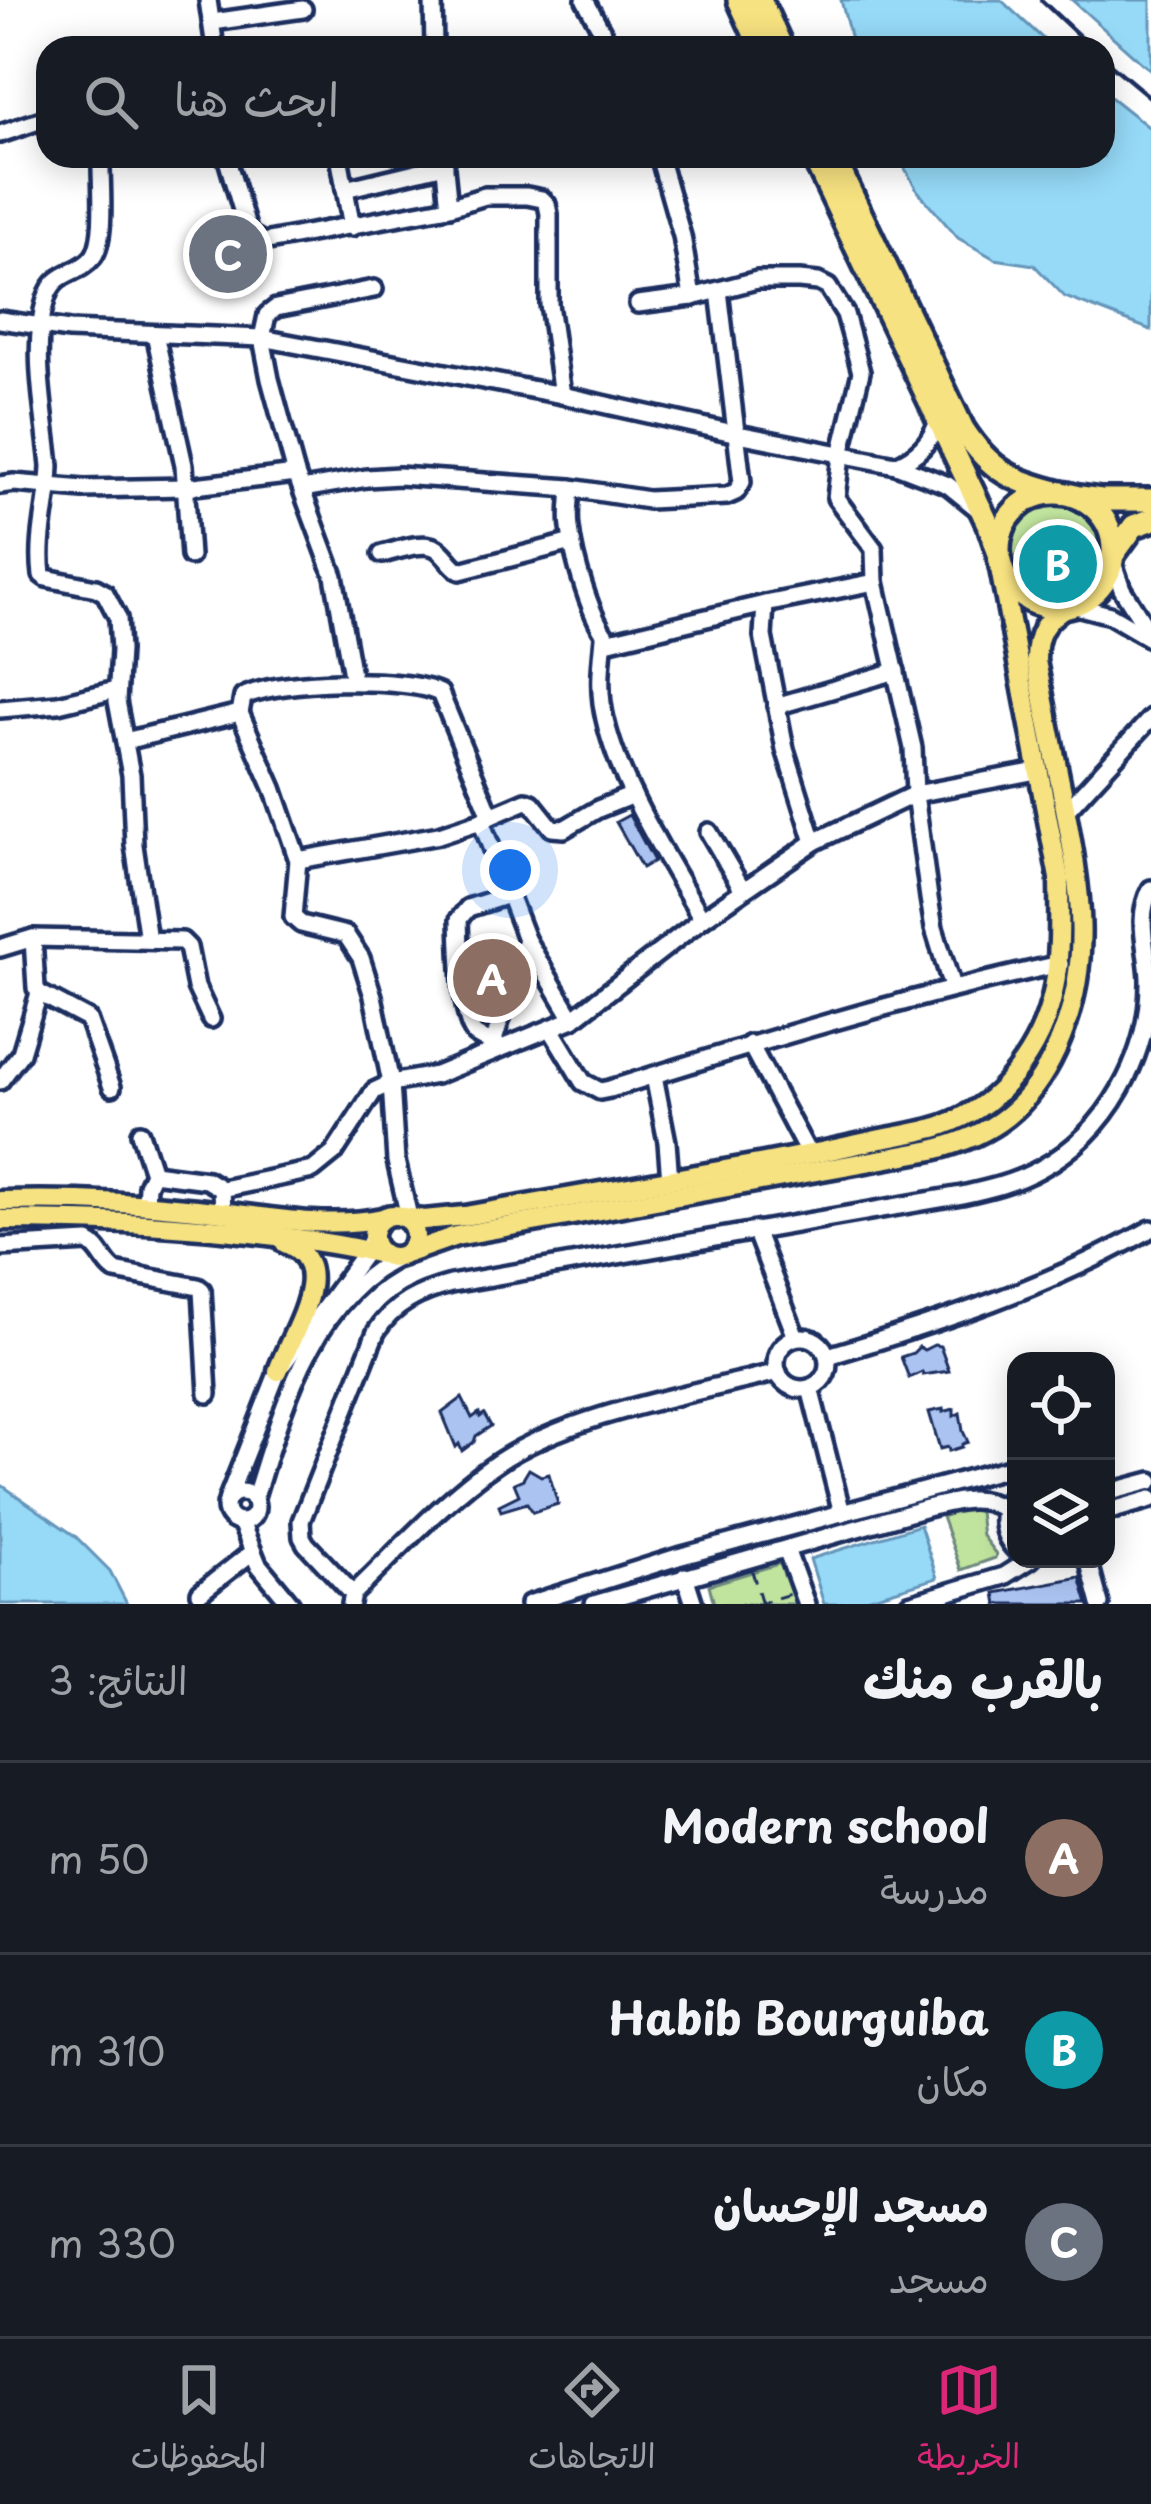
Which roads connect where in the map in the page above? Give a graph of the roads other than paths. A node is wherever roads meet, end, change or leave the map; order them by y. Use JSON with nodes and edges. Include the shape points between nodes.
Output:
{"nodes":[{"id":1,"x":208,"y":0,"type":"edge"},
{"id":2,"x":433,"y":0,"type":"edge"},
{"id":3,"x":585,"y":0,"type":"edge"},
{"id":4,"x":739,"y":0,"type":"edge"},
{"id":5,"x":760,"y":0,"type":"edge"},
{"id":6,"x":303,"y":9,"type":"dead end"},
{"id":7,"x":213,"y":22,"type":"junction"},
{"id":8,"x":214,"y":36,"type":"edge"},
{"id":9,"x":434,"y":36,"type":"edge"},
{"id":10,"x":604,"y":36,"type":"edge"},
{"id":11,"x":756,"y":36,"type":"edge"},
{"id":12,"x":776,"y":36,"type":"edge"},
{"id":13,"x":36,"y":122,"type":"edge"},
{"id":14,"x":0,"y":134,"type":"edge"},
{"id":15,"x":101,"y":168,"type":"edge"},
{"id":16,"x":229,"y":168,"type":"edge"},
{"id":17,"x":341,"y":168,"type":"edge"},
{"id":18,"x":420,"y":168,"type":"edge"},
{"id":19,"x":446,"y":168,"type":"edge"},
{"id":20,"x":662,"y":168,"type":"edge"},
{"id":21,"x":818,"y":168,"type":"edge"},
{"id":22,"x":839,"y":168,"type":"edge"},
{"id":23,"x":345,"y":189,"type":"junction"},
{"id":24,"x":449,"y":207,"type":"junction"},
{"id":25,"x":352,"y":227,"type":"junction"},
{"id":26,"x":374,"y":289,"type":"dead end"},
{"id":27,"x":719,"y":291,"type":"junction"},
{"id":28,"x":692,"y":297,"type":"junction"},
{"id":29,"x":638,"y":304,"type":"dead end"},
{"id":30,"x":0,"y":320,"type":"edge"},
{"id":31,"x":41,"y":327,"type":"junction"},
{"id":32,"x":154,"y":334,"type":"junction"},
{"id":33,"x":262,"y":338,"type":"junction"},
{"id":34,"x":562,"y":395,"type":"junction"},
{"id":35,"x":938,"y":421,"type":"junction"},
{"id":36,"x":738,"y":434,"type":"junction"},
{"id":37,"x":841,"y":454,"type":"junction"},
{"id":38,"x":896,"y":464,"type":"junction"},
{"id":39,"x":299,"y":481,"type":"junction"},
{"id":40,"x":0,"y":485,"type":"edge"},
{"id":41,"x":49,"y":487,"type":"junction"},
{"id":42,"x":186,"y":487,"type":"junction"},
{"id":43,"x":571,"y":488,"type":"junction"},
{"id":44,"x":1065,"y":494,"type":"junction"},
{"id":45,"x":1151,"y":500,"type":"edge"},
{"id":46,"x":983,"y":514,"type":"junction"},
{"id":47,"x":1151,"y":520,"type":"edge"},
{"id":48,"x":572,"y":542,"type":"junction"},
{"id":49,"x":382,"y":554,"type":"dead end"},
{"id":50,"x":190,"y":556,"type":"dead end"},
{"id":51,"x":998,"y":556,"type":"junction"},
{"id":52,"x":1112,"y":558,"type":"junction"},
{"id":53,"x":874,"y":582,"type":"junction"},
{"id":54,"x":764,"y":604,"type":"junction"},
{"id":55,"x":1070,"y":606,"type":"junction"},
{"id":56,"x":604,"y":637,"type":"junction"},
{"id":57,"x":1151,"y":637,"type":"edge"},
{"id":58,"x":896,"y":671,"type":"junction"},
{"id":59,"x":353,"y":681,"type":"junction"},
{"id":60,"x":116,"y":690,"type":"junction"},
{"id":61,"x":776,"y":706,"type":"junction"},
{"id":62,"x":0,"y":709,"type":"edge"},
{"id":63,"x":240,"y":712,"type":"junction"},
{"id":64,"x":1151,"y":718,"type":"edge"},
{"id":65,"x":124,"y":741,"type":"junction"},
{"id":66,"x":1037,"y":770,"type":"junction"},
{"id":67,"x":916,"y":794,"type":"junction"},
{"id":68,"x":634,"y":795,"type":"junction"},
{"id":69,"x":1065,"y":812,"type":"junction"},
{"id":70,"x":486,"y":819,"type":"junction"},
{"id":71,"x":709,"y":832,"type":"dead end"},
{"id":72,"x":814,"y":842,"type":"junction"},
{"id":73,"x":298,"y":860,"type":"junction"},
{"id":74,"x":1151,"y":889,"type":"edge"},
{"id":75,"x":743,"y":890,"type":"junction"},
{"id":76,"x":508,"y":895,"type":"junction"},
{"id":77,"x":702,"y":919,"type":"junction"},
{"id":78,"x":33,"y":938,"type":"junction"},
{"id":79,"x":526,"y":939,"type":"junction"},
{"id":80,"x":148,"y":940,"type":"junction"},
{"id":81,"x":0,"y":948,"type":"edge"},
{"id":82,"x":1060,"y":964,"type":"junction"},
{"id":83,"x":952,"y":987,"type":"junction"},
{"id":84,"x":39,"y":993,"type":"junction"},
{"id":85,"x":211,"y":1019,"type":"dead end"},
{"id":86,"x":573,"y":1019,"type":"junction"},
{"id":87,"x":551,"y":1029,"type":"junction"},
{"id":88,"x":750,"y":1044,"type":"junction"},
{"id":89,"x":491,"y":1050,"type":"junction"},
{"id":90,"x":654,"y":1076,"type":"junction"},
{"id":91,"x":0,"y":1081,"type":"edge"},
{"id":92,"x":391,"y":1083,"type":"junction"},
{"id":93,"x":112,"y":1087,"type":"dead end"},
{"id":94,"x":140,"y":1133,"type":"dead end"},
{"id":95,"x":809,"y":1155,"type":"junction"},
{"id":96,"x":153,"y":1173,"type":"junction"},
{"id":97,"x":670,"y":1180,"type":"junction"},
{"id":98,"x":222,"y":1189,"type":"junction"},
{"id":99,"x":0,"y":1201,"type":"edge"},
{"id":100,"x":146,"y":1204,"type":"junction"},
{"id":101,"x":223,"y":1212,"type":"junction"},
{"id":102,"x":0,"y":1220,"type":"edge"},
{"id":103,"x":1151,"y":1228,"type":"edge"},
{"id":104,"x":755,"y":1230,"type":"junction"},
{"id":105,"x":264,"y":1234,"type":"junction"},
{"id":106,"x":392,"y":1234,"type":"junction"},
{"id":107,"x":0,"y":1247,"type":"edge"},
{"id":108,"x":796,"y":1337,"type":"junction"},
{"id":109,"x":827,"y":1356,"type":"junction"},
{"id":110,"x":278,"y":1371,"type":"junction"},
{"id":111,"x":778,"y":1372,"type":"junction"},
{"id":112,"x":811,"y":1388,"type":"junction"},
{"id":113,"x":208,"y":1394,"type":"dead end"},
{"id":114,"x":1007,"y":1468,"type":"edge"},
{"id":115,"x":1151,"y":1481,"type":"edge"},
{"id":116,"x":1115,"y":1491,"type":"edge"},
{"id":117,"x":228,"y":1498,"type":"junction"},
{"id":118,"x":1151,"y":1499,"type":"edge"},
{"id":119,"x":254,"y":1500,"type":"junction"},
{"id":120,"x":1007,"y":1504,"type":"edge"},
{"id":121,"x":1004,"y":1509,"type":"junction"},
{"id":122,"x":1115,"y":1509,"type":"edge"},
{"id":123,"x":842,"y":1513,"type":"junction"},
{"id":124,"x":241,"y":1522,"type":"junction"},
{"id":125,"x":1007,"y":1540,"type":"edge"},
{"id":126,"x":786,"y":1549,"type":"junction"},
{"id":127,"x":251,"y":1553,"type":"junction"},
{"id":128,"x":1017,"y":1568,"type":"edge"},
{"id":129,"x":1090,"y":1568,"type":"edge"},
{"id":130,"x":686,"y":1576,"type":"junction"},
{"id":131,"x":200,"y":1593,"type":"dead end"},
{"id":132,"x":803,"y":1597,"type":"edge"},
{"id":133,"x":352,"y":1599,"type":"edge"},
{"id":134,"x":291,"y":1604,"type":"edge"},
{"id":135,"x":529,"y":1604,"type":"edge"},
{"id":136,"x":594,"y":1604,"type":"edge"},
{"id":137,"x":694,"y":1604,"type":"edge"},
{"id":138,"x":909,"y":1604,"type":"edge"},
{"id":139,"x":1100,"y":1604,"type":"edge"}],
"edges":[{"from":1,"to":7,"type":"street"},
{"from":2,"to":9,"type":"street"},
{"from":3,"to":10,"type":"street"},
{"from":4,"to":11,"type":"highway"},
{"from":5,"to":12,"type":"highway"},
{"from":6,"to":7,"type":"street"},
{"from":7,"to":8,"type":"street"},
{"from":13,"to":14,"type":"street"},
{"from":15,"to":31,"type":"street","via":[[96,252],[47,292]]},
{"from":16,"to":25,"type":"street","via":[[253,238]]},
{"from":17,"to":23,"type":"street"},
{"from":18,"to":23,"type":"street"},
{"from":19,"to":24,"type":"street"},
{"from":20,"to":28,"type":"street"},
{"from":21,"to":35,"type":"highway"},
{"from":22,"to":44,"type":"highway","via":[[974,446],[1018,482]]},
{"from":23,"to":25,"type":"street"},
{"from":24,"to":25,"type":"street"},
{"from":24,"to":34,"type":"street","via":[[508,195],[547,204]]},
{"from":26,"to":33,"type":"street","via":[[276,308]]},
{"from":27,"to":28,"type":"street"},
{"from":27,"to":36,"type":"street"},
{"from":27,"to":37,"type":"street","via":[[780,278],[818,282],[837,298],[861,372]]},
{"from":28,"to":29,"type":"street"},
{"from":30,"to":31,"type":"street"},
{"from":31,"to":32,"type":"street"},
{"from":31,"to":41,"type":"street"},
{"from":32,"to":33,"type":"street"},
{"from":32,"to":42,"type":"street"},
{"from":33,"to":34,"type":"street"},
{"from":33,"to":39,"type":"street"},
{"from":34,"to":36,"type":"street"},
{"from":35,"to":38,"type":"street","via":[[923,448]]},
{"from":35,"to":46,"type":"highway"},
{"from":36,"to":37,"type":"street"},
{"from":36,"to":43,"type":"street","via":[[742,482],[728,496],[648,500]]},
{"from":37,"to":38,"type":"street"},
{"from":37,"to":53,"type":"street","via":[[836,498],[874,549]]},
{"from":38,"to":46,"type":"street","via":[[947,485]]},
{"from":39,"to":42,"type":"street"},
{"from":39,"to":43,"type":"street","via":[[399,476]]},
{"from":39,"to":59,"type":"street","via":[[334,576]]},
{"from":40,"to":41,"type":"street"},
{"from":41,"to":42,"type":"street"},
{"from":41,"to":60,"type":"street","via":[[42,574],[105,593],[120,632]]},
{"from":42,"to":50,"type":"street"},
{"from":43,"to":48,"type":"street"},
{"from":44,"to":45,"type":"highway"},
{"from":44,"to":51,"type":"highway","via":[[1017,507]]},
{"from":44,"to":52,"type":"highway","via":[[1101,514]]},
{"from":46,"to":51,"type":"highway"},
{"from":47,"to":52,"type":"highway","via":[[1134,526]]},
{"from":48,"to":49,"type":"street","via":[[460,571],[429,545]]},
{"from":48,"to":56,"type":"street"},
{"from":51,"to":55,"type":"highway","via":[[1004,576],[1030,602]]},
{"from":51,"to":66,"type":"main road"},
{"from":52,"to":55,"type":"highway","via":[[1101,586]]},
{"from":52,"to":57,"type":"street"},
{"from":53,"to":54,"type":"street"},
{"from":53,"to":58,"type":"street"},
{"from":54,"to":56,"type":"street","via":[[618,641]]},
{"from":54,"to":61,"type":"street"},
{"from":55,"to":57,"type":"street"},
{"from":55,"to":69,"type":"main road","via":[[1043,624],[1036,648]]},
{"from":56,"to":68,"type":"street","via":[[602,705]]},
{"from":58,"to":61,"type":"street"},
{"from":58,"to":67,"type":"street"},
{"from":59,"to":63,"type":"street","via":[[260,690],[243,697]]},
{"from":59,"to":70,"type":"street","via":[[440,693]]},
{"from":60,"to":62,"type":"street"},
{"from":60,"to":65,"type":"street"},
{"from":61,"to":72,"type":"street"},
{"from":63,"to":65,"type":"street"},
{"from":63,"to":73,"type":"street"},
{"from":64,"to":69,"type":"street"},
{"from":65,"to":80,"type":"street"},
{"from":66,"to":67,"type":"street"},
{"from":66,"to":82,"type":"main road","via":[[1059,878]]},
{"from":67,"to":72,"type":"street"},
{"from":67,"to":83,"type":"street","via":[[934,928]]},
{"from":68,"to":70,"type":"street","via":[[564,829],[552,828],[526,801]]},
{"from":68,"to":77,"type":"street"},
{"from":69,"to":106,"type":"main road","via":[[1082,928],[1076,997],[1048,1068],[1005,1120],[932,1150],[456,1236]]},
{"from":70,"to":73,"type":"street"},
{"from":70,"to":76,"type":"street"},
{"from":71,"to":75,"type":"street"},
{"from":72,"to":75,"type":"street"},
{"from":73,"to":92,"type":"street","via":[[293,917],[356,946]]},
{"from":74,"to":104,"type":"street","via":[[1142,917],[1149,1005],[1141,1043],[1100,1120],[1068,1152],[1000,1187]]},
{"from":75,"to":77,"type":"street"},
{"from":76,"to":79,"type":"street"},
{"from":76,"to":89,"type":"street","via":[[459,919],[467,1013]]},
{"from":77,"to":86,"type":"street"},
{"from":78,"to":80,"type":"street"},
{"from":78,"to":81,"type":"street"},
{"from":78,"to":84,"type":"street"},
{"from":79,"to":86,"type":"street"},
{"from":79,"to":89,"type":"street"},
{"from":80,"to":85,"type":"street","via":[[185,943]]},
{"from":82,"to":83,"type":"street"},
{"from":82,"to":95,"type":"main road","via":[[1039,1037],[988,1101],[932,1129]]},
{"from":83,"to":88,"type":"street"},
{"from":84,"to":91,"type":"street","via":[[21,1053]]},
{"from":84,"to":93,"type":"street","via":[[88,1019]]},
{"from":86,"to":87,"type":"street"},
{"from":87,"to":89,"type":"street"},
{"from":87,"to":90,"type":"street","via":[[590,1088]]},
{"from":88,"to":90,"type":"street"},
{"from":88,"to":95,"type":"street"},
{"from":89,"to":92,"type":"street","via":[[436,1075]]},
{"from":90,"to":97,"type":"street"},
{"from":92,"to":98,"type":"street","via":[[374,1091],[324,1163]]},
{"from":92,"to":106,"type":"street"},
{"from":94,"to":96,"type":"street"},
{"from":95,"to":97,"type":"main road"},
{"from":96,"to":98,"type":"street"},
{"from":96,"to":100,"type":"street"},
{"from":97,"to":106,"type":"main road"},
{"from":98,"to":101,"type":"street"},
{"from":99,"to":100,"type":"main road"},
{"from":100,"to":101,"type":"main road"},
{"from":101,"to":106,"type":"main road"},
{"from":102,"to":105,"type":"main road"},
{"from":103,"to":109,"type":"street","via":[[1023,1290]]},
{"from":104,"to":108,"type":"street"},
{"from":104,"to":133,"type":"street","via":[[451,1284],[392,1312],[376,1332],[301,1521],[306,1544]]},
{"from":105,"to":106,"type":"main road"},
{"from":105,"to":110,"type":"main road","via":[[303,1252],[312,1276]]},
{"from":106,"to":110,"type":"street"},
{"from":106,"to":119,"type":"street","via":[[375,1270],[306,1354]]},
{"from":107,"to":113,"type":"street","via":[[88,1242],[115,1271],[198,1287]]},
{"from":108,"to":109,"type":"street","via":[[816,1340]]},
{"from":108,"to":111,"type":"street","via":[[779,1349]]},
{"from":109,"to":112,"type":"street","via":[[823,1379]]},
{"from":110,"to":117,"type":"street"},
{"from":111,"to":112,"type":"street","via":[[793,1387]]},
{"from":111,"to":133,"type":"street","via":[[580,1424],[527,1447],[428,1519]]},
{"from":112,"to":123,"type":"street"},
{"from":114,"to":123,"type":"street"},
{"from":115,"to":116,"type":"street"},
{"from":117,"to":119,"type":"street","via":[[241,1492]]},
{"from":117,"to":124,"type":"street","via":[[226,1512]]},
{"from":118,"to":122,"type":"street"},
{"from":119,"to":124,"type":"street","via":[[254,1514]]},
{"from":120,"to":121,"type":"street"},
{"from":121,"to":125,"type":"street"},
{"from":121,"to":126,"type":"street","via":[[970,1499]]},
{"from":123,"to":135,"type":"street"},
{"from":124,"to":127,"type":"street"},
{"from":126,"to":130,"type":"street"},
{"from":126,"to":132,"type":"street"},
{"from":127,"to":131,"type":"street"},
{"from":127,"to":134,"type":"street"},
{"from":128,"to":138,"type":"street"},
{"from":129,"to":139,"type":"street"},
{"from":130,"to":136,"type":"street"},
{"from":130,"to":137,"type":"street"}]}
